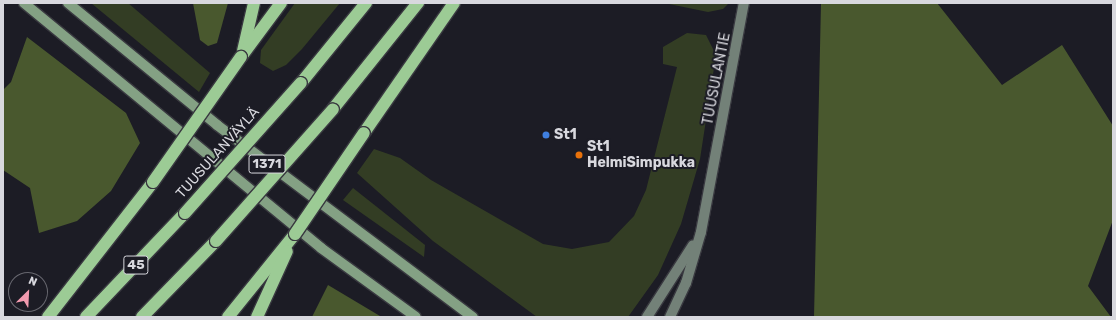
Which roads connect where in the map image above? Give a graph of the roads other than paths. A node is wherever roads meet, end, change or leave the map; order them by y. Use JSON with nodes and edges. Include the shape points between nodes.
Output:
{"nodes":[{"id":1,"x":24,"y":3,"type":"edge"},
{"id":2,"x":68,"y":3,"type":"edge"},
{"id":3,"x":254,"y":3,"type":"edge"},
{"id":4,"x":281,"y":3,"type":"edge"},
{"id":5,"x":366,"y":3,"type":"edge"},
{"id":6,"x":418,"y":3,"type":"edge"},
{"id":7,"x":454,"y":3,"type":"edge"},
{"id":8,"x":744,"y":3,"type":"edge"},
{"id":9,"x":751,"y":3,"type":"edge"},
{"id":10,"x":741,"y":26,"type":"junction"},
{"id":11,"x":241,"y":57,"type":"junction"},
{"id":12,"x":701,"y":232,"type":"junction"},
{"id":13,"x":295,"y":234,"type":"junction"},
{"id":14,"x":48,"y":317,"type":"edge"},
{"id":15,"x":86,"y":317,"type":"edge"},
{"id":16,"x":142,"y":317,"type":"edge"},
{"id":17,"x":228,"y":317,"type":"edge"},
{"id":18,"x":257,"y":317,"type":"edge"},
{"id":19,"x":416,"y":317,"type":"edge"},
{"id":20,"x":473,"y":317,"type":"edge"},
{"id":21,"x":647,"y":317,"type":"edge"},
{"id":22,"x":670,"y":317,"type":"edge"}],
"edges":[{"from":1,"to":19,"type":"main road","number":"1371","via":[[321,248]]},
{"from":2,"to":20,"type":"main road","number":"1371","via":[[217,125]]},
{"from":3,"to":11,"type":"highway"},
{"from":4,"to":11,"type":"highway"},
{"from":5,"to":15,"type":"highway","name":"TUUSULANVÄYLÄ","number":"45","bridge":true,"via":[[301,82],[185,213]]},
{"from":6,"to":16,"type":"highway","bridge":true,"via":[[333,109],[216,241]]},
{"from":7,"to":13,"type":"highway","bridge":true},
{"from":8,"to":10,"type":"main road","name":"TUUSULANTIE"},
{"from":9,"to":10,"type":"main road","name":"TUUSULANTIE"},
{"from":10,"to":12,"type":"main road","name":"TUUSULANTIE"},
{"from":11,"to":14,"type":"highway","bridge":true,"via":[[153,182]]},
{"from":12,"to":21,"type":"main road","name":"TUUSULANTIE"},
{"from":12,"to":22,"type":"main road","name":"TUUSULANTIE","via":[[686,283]]},
{"from":13,"to":17,"type":"highway"},
{"from":13,"to":18,"type":"highway"}]}
